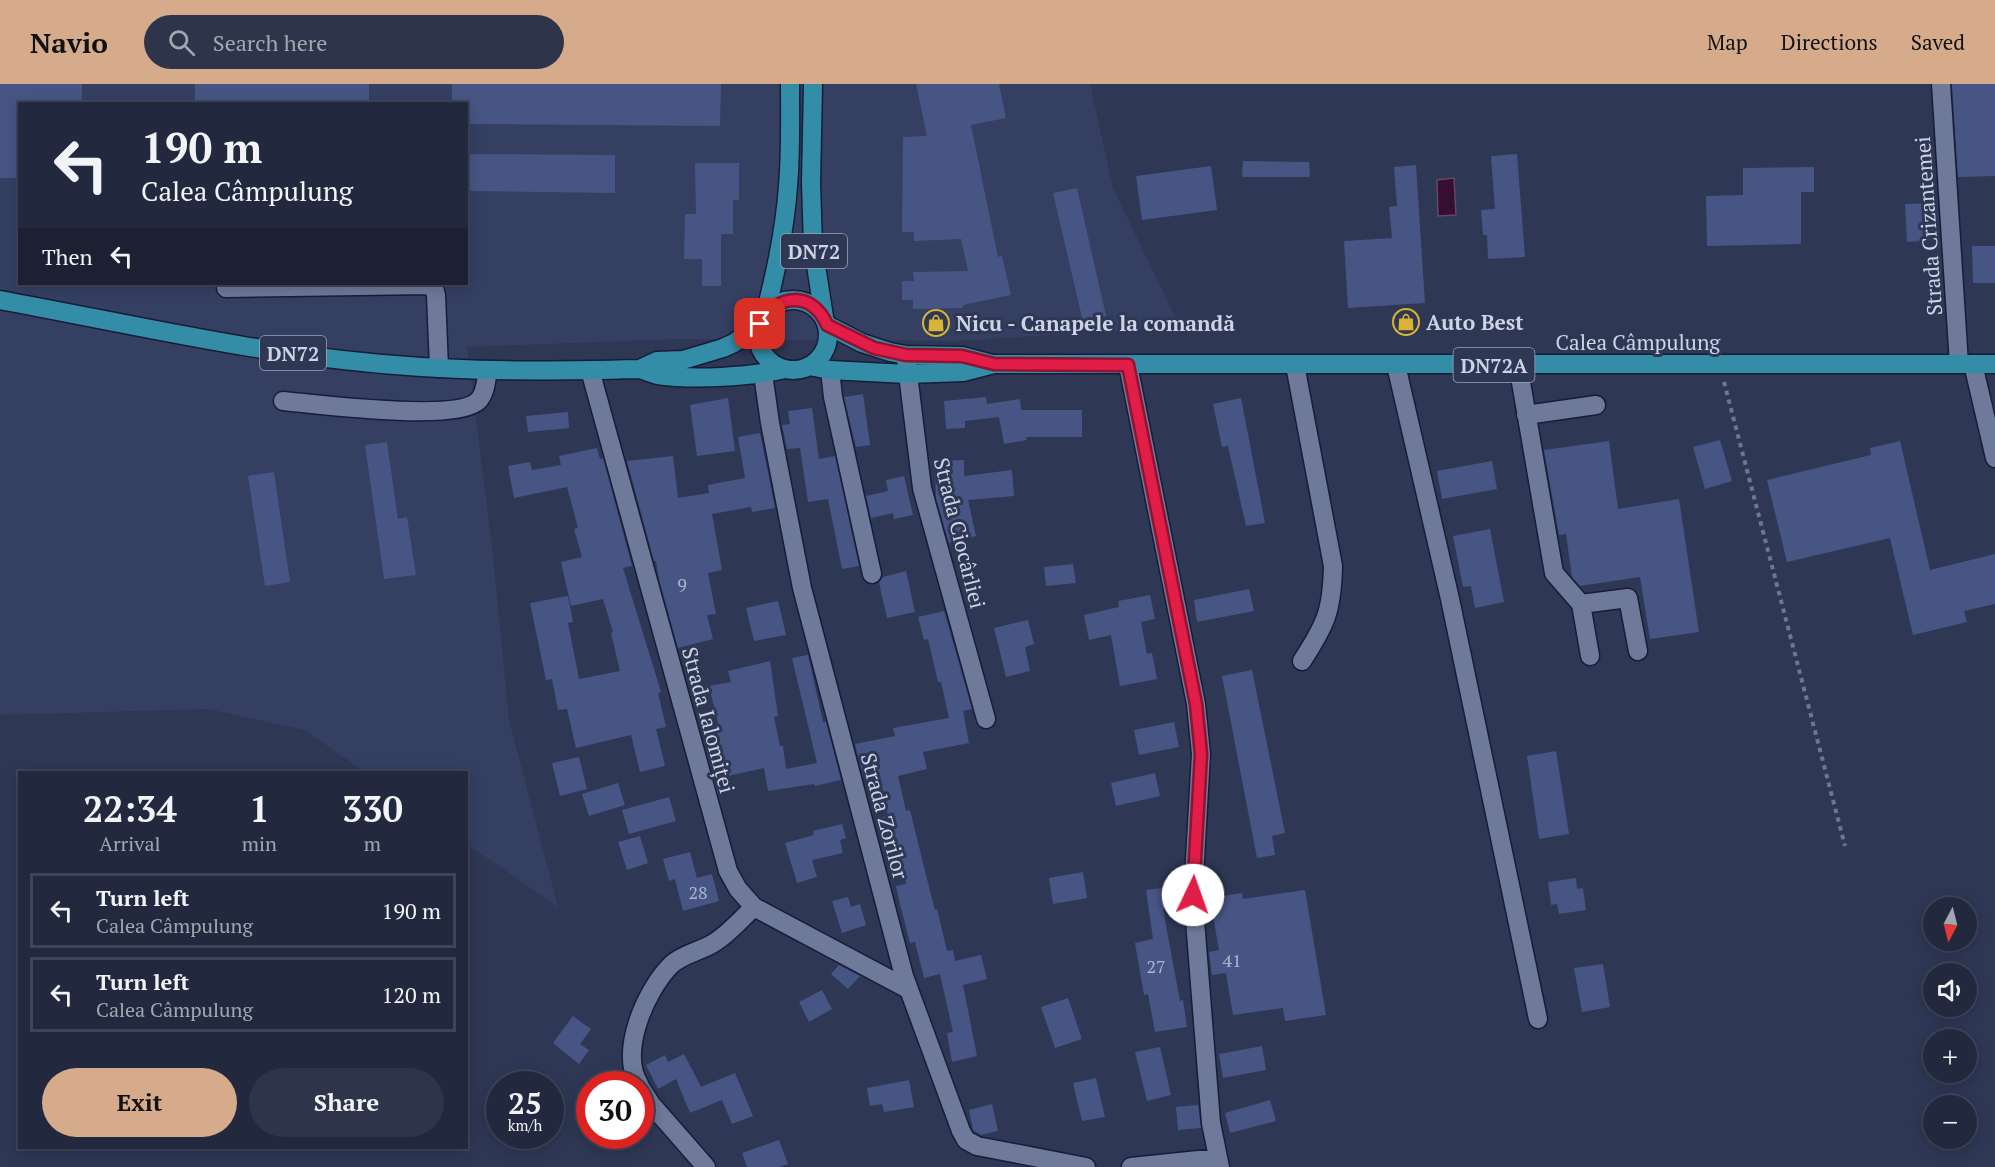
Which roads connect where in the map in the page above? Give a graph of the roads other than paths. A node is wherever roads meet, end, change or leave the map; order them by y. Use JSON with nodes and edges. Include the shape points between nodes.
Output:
{"nodes":[{"id":1,"x":790,"y":84,"type":"edge"},
{"id":2,"x":813,"y":84,"type":"edge"},
{"id":3,"x":1941,"y":84,"type":"edge"},
{"id":4,"x":226,"y":288,"type":"dead end"},
{"id":5,"x":0,"y":300,"type":"edge"},
{"id":6,"x":763,"y":319,"type":"junction"},
{"id":7,"x":825,"y":321,"type":"junction"},
{"id":8,"x":906,"y":355,"type":"junction"},
{"id":9,"x":994,"y":364,"type":"junction"},
{"id":10,"x":1966,"y":364,"type":"junction"},
{"id":11,"x":1995,"y":364,"type":"edge"},
{"id":12,"x":1128,"y":365,"type":"junction"},
{"id":13,"x":1294,"y":365,"type":"junction"},
{"id":14,"x":1396,"y":365,"type":"junction"},
{"id":15,"x":1518,"y":365,"type":"junction"},
{"id":16,"x":809,"y":366,"type":"junction"},
{"id":17,"x":439,"y":368,"type":"junction"},
{"id":18,"x":488,"y":369,"type":"junction"},
{"id":19,"x":640,"y":369,"type":"junction"},
{"id":20,"x":785,"y":369,"type":"junction"},
{"id":21,"x":590,"y":370,"type":"junction"},
{"id":22,"x":830,"y":370,"type":"junction"},
{"id":23,"x":763,"y":374,"type":"junction"},
{"id":24,"x":907,"y":374,"type":"junction"},
{"id":25,"x":284,"y":401,"type":"dead end"},
{"id":26,"x":1596,"y":405,"type":"dead end"},
{"id":27,"x":1526,"y":416,"type":"junction"},
{"id":28,"x":1995,"y":458,"type":"edge"},
{"id":29,"x":872,"y":574,"type":"dead end"},
{"id":30,"x":1581,"y":604,"type":"junction"},
{"id":31,"x":1638,"y":651,"type":"dead end"},
{"id":32,"x":1590,"y":656,"type":"dead end"},
{"id":33,"x":1302,"y":661,"type":"dead end"},
{"id":34,"x":986,"y":719,"type":"dead end"},
{"id":35,"x":754,"y":907,"type":"junction"},
{"id":36,"x":908,"y":988,"type":"junction"},
{"id":37,"x":1538,"y":1019,"type":"dead end"},
{"id":38,"x":634,"y":1071,"type":"edge"},
{"id":39,"x":654,"y":1107,"type":"edge"},
{"id":40,"x":1219,"y":1163,"type":"edge"},
{"id":41,"x":706,"y":1167,"type":"edge"},
{"id":42,"x":1086,"y":1167,"type":"edge"},
{"id":43,"x":1131,"y":1167,"type":"edge"}],
"edges":[{"from":1,"to":6,"type":"main road","number":"DN72","via":[[786,206],[775,276]]},
{"from":2,"to":7,"type":"main road","number":"DN72","via":[[813,246]]},
{"from":3,"to":10,"type":"street","name":"Strada Crizantemei"},
{"from":4,"to":17,"type":"street","via":[[427,285],[434,288],[436,295]]},
{"from":5,"to":17,"type":"main road","name":"Calea Câmpulung","number":"DN72","via":[[326,358]]},
{"from":6,"to":7,"type":"main road","name":"Calea Câmpulung","number":"DN72","via":[[774,306],[795,300],[817,309]]},
{"from":6,"to":19,"type":"main road","name":"Calea Câmpulung","number":"DN72","via":[[723,348],[683,360],[657,361]]},
{"from":6,"to":20,"type":"main road","number":"DN72","via":[[758,335],[760,347],[766,357]]},
{"from":7,"to":8,"type":"main road","name":"Calea Câmpulung","number":"DN72A","via":[[874,348]]},
{"from":7,"to":16,"type":"main road","number":"DN72","via":[[827,344]]},
{"from":8,"to":9,"type":"main road","name":"Calea Câmpulung","number":"DN72A","via":[[962,356]]},
{"from":8,"to":24,"type":"street","name":"Strada Ciocârliei"},
{"from":9,"to":12,"type":"main road","name":"Calea Câmpulung","number":"DN72A"},
{"from":9,"to":24,"type":"main road","name":"Calea Câmpulung","number":"DN72A","via":[[963,372]]},
{"from":10,"to":11,"type":"main road","name":"Calea Câmpulung","number":"DN72A"},
{"from":10,"to":15,"type":"main road","name":"Calea Câmpulung","number":"DN72A"},
{"from":10,"to":28,"type":"street","name":"Strada Crizantemei"},
{"from":12,"to":13,"type":"main road","name":"Calea Câmpulung","number":"DN72A"},
{"from":12,"to":40,"type":"street","via":[[1196,704],[1201,754],[1193,895],[1211,1123]]},
{"from":13,"to":14,"type":"main road","name":"Calea Câmpulung","number":"DN72A"},
{"from":13,"to":33,"type":"street","via":[[1333,566],[1326,620]]},
{"from":14,"to":15,"type":"main road","name":"Calea Câmpulung","number":"DN72A"},
{"from":14,"to":37,"type":"street","via":[[1450,599]]},
{"from":15,"to":27,"type":"street"},
{"from":16,"to":20,"type":"main road","name":"Calea Câmpulung","number":"DN72"},
{"from":16,"to":22,"type":"main road","name":"Calea Câmpulung","number":"DN72A"},
{"from":17,"to":18,"type":"main road","name":"Calea Câmpulung","number":"DN72"},
{"from":18,"to":21,"type":"main road","name":"Calea Câmpulung","number":"DN72"},
{"from":18,"to":25,"type":"street","via":[[479,401],[469,407],[376,411]]},
{"from":19,"to":21,"type":"main road","name":"Calea Câmpulung","number":"DN72"},
{"from":19,"to":23,"type":"main road","name":"Calea Câmpulung","number":"DN72","via":[[656,375]]},
{"from":20,"to":23,"type":"main road","name":"Calea Câmpulung","number":"DN72"},
{"from":21,"to":35,"type":"street","name":"Strada Ialomiței","via":[[728,871]]},
{"from":22,"to":24,"type":"main road","name":"Calea Câmpulung","number":"DN72A"},
{"from":22,"to":29,"type":"street"},
{"from":23,"to":36,"type":"street","name":"Strada Zorilor","via":[[802,588]]},
{"from":24,"to":34,"type":"street","name":"Strada Ciocârliei","via":[[922,488]]},
{"from":26,"to":27,"type":"street"},
{"from":27,"to":30,"type":"street","via":[[1554,573]]},
{"from":30,"to":31,"type":"street","via":[[1628,598]]},
{"from":30,"to":32,"type":"street"},
{"from":35,"to":36,"type":"street","name":"Strada Ialomiței"},
{"from":35,"to":38,"type":"street","via":[[713,943],[673,963],[655,982],[643,1006],[632,1052]]},
{"from":36,"to":42,"type":"street","name":"Strada Zorilor","via":[[966,1140],[977,1146]]},
{"from":39,"to":41,"type":"street"},
{"from":40,"to":43,"type":"street"}]}
